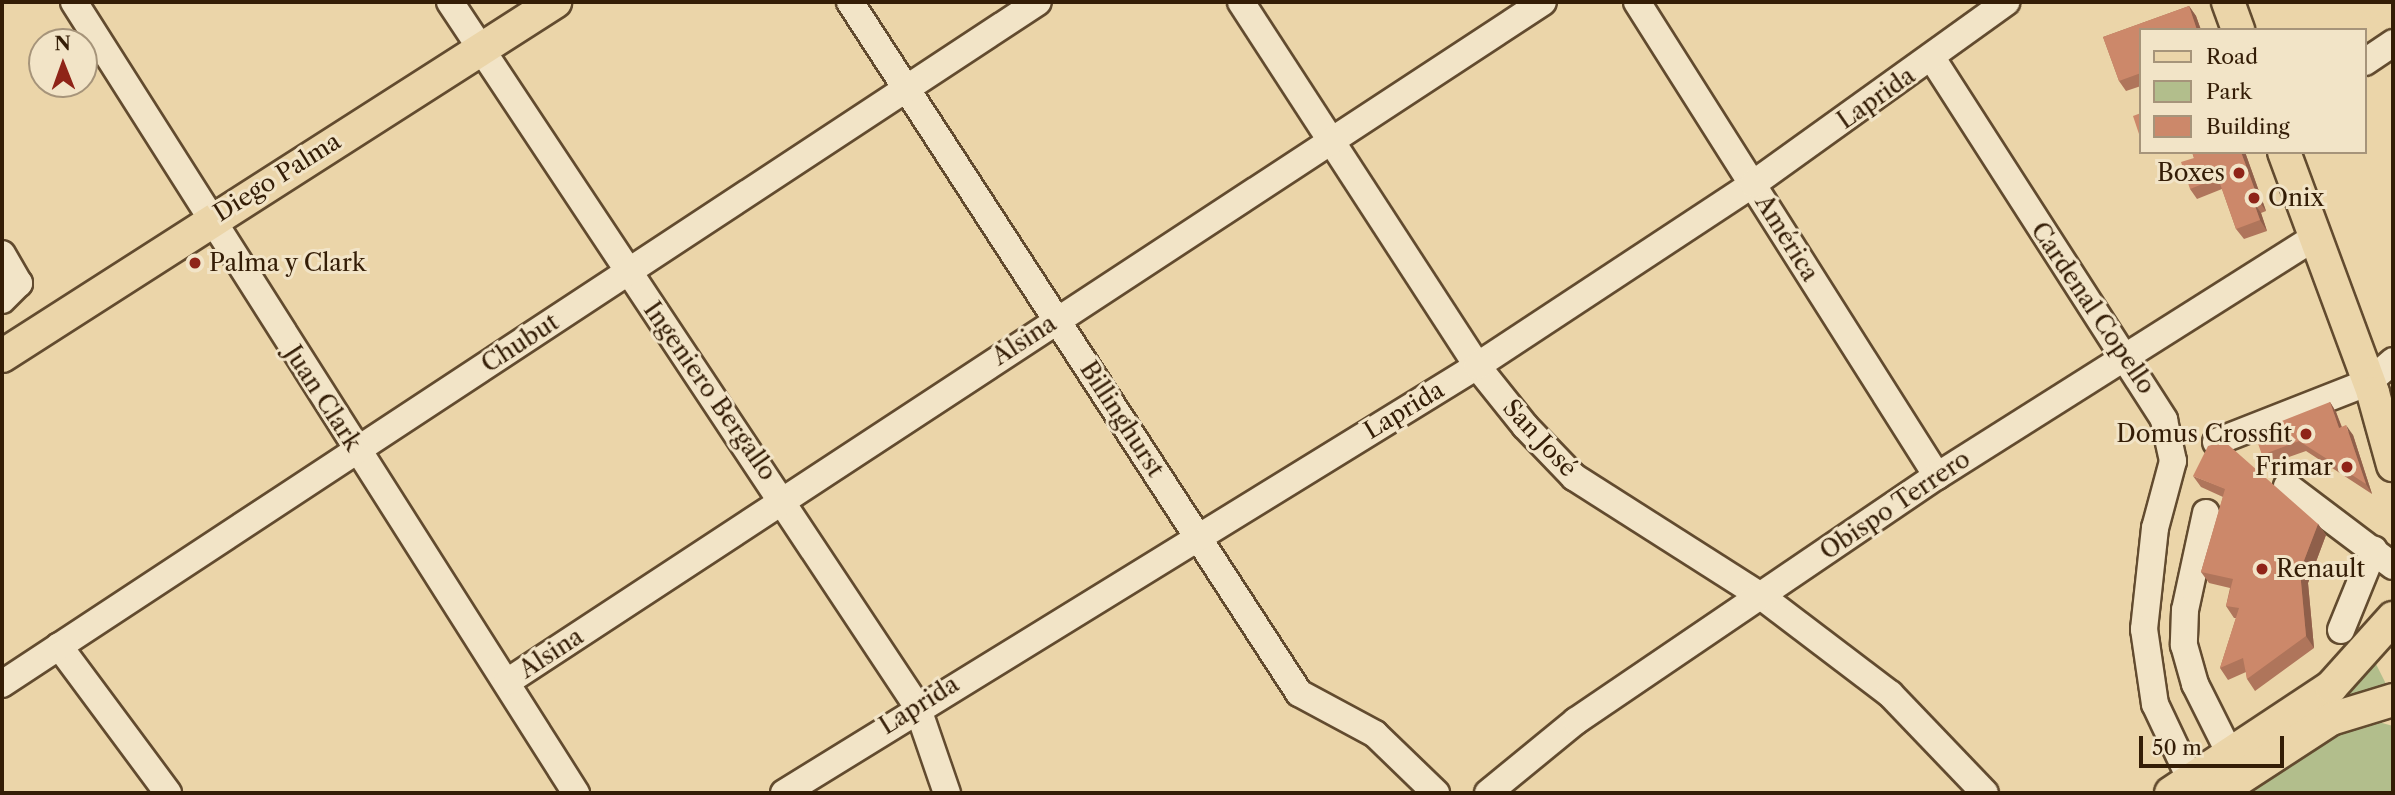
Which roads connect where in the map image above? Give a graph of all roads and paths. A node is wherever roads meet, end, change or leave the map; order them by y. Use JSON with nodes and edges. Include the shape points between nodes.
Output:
{"nodes":[{"id":1,"x":74,"y":2,"type":"edge"},
{"id":2,"x":450,"y":2,"type":"edge"},
{"id":3,"x":555,"y":2,"type":"edge"},
{"id":4,"x":850,"y":2,"type":"edge"},
{"id":5,"x":1038,"y":2,"type":"edge"},
{"id":6,"x":1241,"y":2,"type":"edge"},
{"id":7,"x":1543,"y":2,"type":"edge"},
{"id":8,"x":1637,"y":2,"type":"edge"},
{"id":9,"x":2006,"y":2,"type":"edge"},
{"id":10,"x":2228,"y":2,"type":"edge"},
{"id":11,"x":2237,"y":28,"type":"edge"},
{"id":12,"x":2393,"y":43,"type":"edge"},
{"id":13,"x":479,"y":50,"type":"junction"},
{"id":14,"x":1932,"y":58,"type":"junction"},
{"id":15,"x":2367,"y":61,"type":"edge"},
{"id":16,"x":904,"y":90,"type":"junction"},
{"id":17,"x":1329,"y":138,"type":"junction"},
{"id":18,"x":2285,"y":154,"type":"edge"},
{"id":19,"x":1753,"y":184,"type":"junction"},
{"id":20,"x":208,"y":221,"type":"junction"},
{"id":21,"x":2315,"y":237,"type":"junction"},
{"id":22,"x":2,"y":254,"type":"edge"},
{"id":23,"x":628,"y":272,"type":"junction"},
{"id":24,"x":2,"y":300,"type":"edge"},
{"id":25,"x":1057,"y":319,"type":"junction"},
{"id":26,"x":2,"y":356,"type":"edge"},
{"id":27,"x":2120,"y":356,"type":"junction"},
{"id":28,"x":2393,"y":361,"type":"edge"},
{"id":29,"x":1477,"y":366,"type":"junction"},
{"id":30,"x":2369,"y":382,"type":"junction"},
{"id":31,"x":2216,"y":442,"type":"edge"},
{"id":32,"x":357,"y":450,"type":"junction"},
{"id":33,"x":2392,"y":452,"type":"edge"},
{"id":34,"x":1937,"y":476,"type":"junction"},
{"id":35,"x":2287,"y":486,"type":"dead end"},
{"id":36,"x":785,"y":499,"type":"junction"},
{"id":37,"x":2206,"y":513,"type":"dead end"},
{"id":38,"x":1197,"y":534,"type":"junction"},
{"id":39,"x":2384,"y":557,"type":"edge"},
{"id":40,"x":1761,"y":596,"type":"junction"},
{"id":41,"x":2393,"y":618,"type":"edge"},
{"id":42,"x":2341,"y":630,"type":"dead end"},
{"id":43,"x":59,"y":646,"type":"junction"},
{"id":44,"x":507,"y":682,"type":"junction"},
{"id":45,"x":2,"y":684,"type":"edge"},
{"id":46,"x":2393,"y":700,"type":"edge"},
{"id":47,"x":917,"y":706,"type":"junction"},
{"id":48,"x":2230,"y":754,"type":"junction"},
{"id":49,"x":2193,"y":789,"type":"edge"},
{"id":50,"x":168,"y":793,"type":"edge"},
{"id":51,"x":576,"y":793,"type":"edge"},
{"id":52,"x":784,"y":793,"type":"edge"},
{"id":53,"x":947,"y":793,"type":"edge"},
{"id":54,"x":1436,"y":793,"type":"edge"},
{"id":55,"x":1488,"y":793,"type":"edge"},
{"id":56,"x":1985,"y":793,"type":"edge"}],
"edges":[{"from":1,"to":20,"type":"street","name":"Juan Clark"},
{"from":2,"to":13,"type":"street","name":"Ingeniero Bergallo"},
{"from":3,"to":13,"type":"main road","name":"Diego Palma"},
{"from":4,"to":16,"type":"street","name":"Billinghurst"},
{"from":5,"to":16,"type":"street","name":"Chubut"},
{"from":6,"to":17,"type":"street","name":"San José"},
{"from":7,"to":17,"type":"street","name":"Alsina"},
{"from":8,"to":19,"type":"street","name":"América"},
{"from":9,"to":14,"type":"street","name":"Laprida"},
{"from":10,"to":11,"type":"main road"},
{"from":12,"to":15,"type":"street"},
{"from":13,"to":20,"type":"main road","name":"Diego Palma"},
{"from":13,"to":23,"type":"street","name":"Ingeniero Bergallo"},
{"from":14,"to":19,"type":"street","name":"Laprida"},
{"from":14,"to":27,"type":"street","name":"Cardenal Copello"},
{"from":16,"to":23,"type":"street","name":"Chubut"},
{"from":16,"to":25,"type":"street","name":"Billinghurst"},
{"from":17,"to":25,"type":"street","name":"Alsina"},
{"from":17,"to":29,"type":"street","name":"San José"},
{"from":18,"to":21,"type":"main road"},
{"from":19,"to":29,"type":"street","name":"Laprida"},
{"from":19,"to":34,"type":"street","name":"América"},
{"from":20,"to":26,"type":"main road","name":"Diego Palma"},
{"from":20,"to":32,"type":"street","name":"Juan Clark"},
{"from":21,"to":27,"type":"street","name":"Obispo Terrero"},
{"from":21,"to":30,"type":"main road"},
{"from":22,"to":24,"type":"street","via":[[19,283]]},
{"from":23,"to":32,"type":"street","name":"Chubut"},
{"from":23,"to":36,"type":"street","name":"Ingeniero Bergallo"},
{"from":25,"to":36,"type":"street","name":"Alsina"},
{"from":25,"to":38,"type":"street","name":"Billinghurst"},
{"from":27,"to":34,"type":"street","name":"Obispo Terrero"},
{"from":27,"to":49,"type":"street","name":"Cardenal Copello","via":[[2154,400],[2170,440],[2173,461],[2155,528],[2144,629],[2155,704]]},
{"from":28,"to":30,"type":"street"},
{"from":29,"to":38,"type":"street","name":"Laprida"},
{"from":29,"to":40,"type":"street","name":"San José","via":[[1574,477]]},
{"from":30,"to":31,"type":"street"},
{"from":30,"to":33,"type":"main road"},
{"from":32,"to":43,"type":"street","name":"Chubut"},
{"from":32,"to":44,"type":"street","name":"Juan Clark"},
{"from":34,"to":40,"type":"street","name":"Obispo Terrero"},
{"from":35,"to":39,"type":"street"},
{"from":36,"to":44,"type":"street","name":"Alsina"},
{"from":36,"to":47,"type":"street","name":"Ingeniero Bergallo"},
{"from":37,"to":48,"type":"street","via":[[2184,645]]},
{"from":38,"to":47,"type":"street","name":"Laprida"},
{"from":38,"to":54,"type":"street","name":"Billinghurst","via":[[1299,693],[1376,734]]},
{"from":39,"to":42,"type":"street"},
{"from":40,"to":55,"type":"street","name":"Obispo Terrero","via":[[1576,721]]},
{"from":40,"to":56,"type":"street","name":"San José","via":[[1890,694]]},
{"from":41,"to":48,"type":"main road","via":[[2332,687]]},
{"from":43,"to":45,"type":"street","name":"Chubut"},
{"from":43,"to":50,"type":"street"},
{"from":44,"to":51,"type":"street","name":"Juan Clark"},
{"from":46,"to":49,"type":"main road","via":[[2331,719]]},
{"from":47,"to":52,"type":"street","name":"Laprida"},
{"from":47,"to":53,"type":"street","name":"Ingeniero Bergallo"},
{"from":48,"to":49,"type":"main road"}]}
